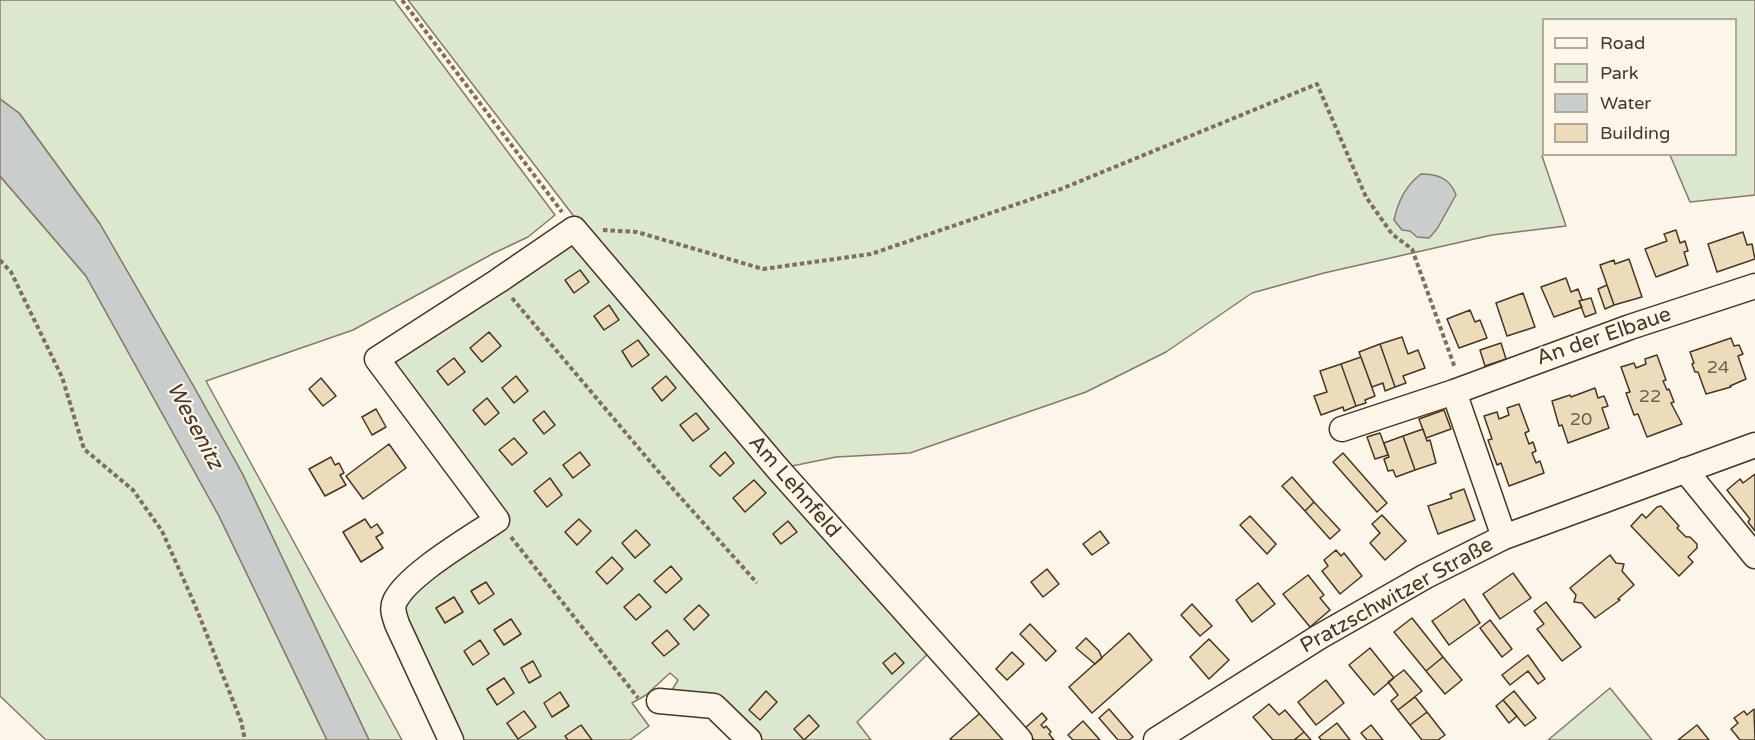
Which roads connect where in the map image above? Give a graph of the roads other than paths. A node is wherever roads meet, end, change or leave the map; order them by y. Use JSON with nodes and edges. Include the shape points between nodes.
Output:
{"nodes":[{"id":1,"x":1755,"y":286,"type":"edge"},
{"id":2,"x":1458,"y":390,"type":"junction"},
{"id":3,"x":1341,"y":429,"type":"dead end"},
{"id":4,"x":1755,"y":445,"type":"edge"},
{"id":5,"x":1685,"y":470,"type":"junction"},
{"id":6,"x":1504,"y":537,"type":"junction"},
{"id":7,"x":1755,"y":556,"type":"edge"},
{"id":8,"x":659,"y":701,"type":"road end"},
{"id":9,"x":451,"y":740,"type":"edge"},
{"id":10,"x":749,"y":740,"type":"edge"},
{"id":11,"x":1020,"y":740,"type":"edge"},
{"id":12,"x":1156,"y":740,"type":"edge"}],
"edges":[{"from":1,"to":2,"type":"street","name":"An der Elbaue"},
{"from":2,"to":3,"type":"street","name":"An der Elbaue"},
{"from":2,"to":6,"type":"street"},
{"from":4,"to":5,"type":"street","name":"Pratzschwitzer Straße"},
{"from":5,"to":6,"type":"street","name":"Pratzschwitzer Straße"},
{"from":5,"to":7,"type":"street"},
{"from":6,"to":12,"type":"street","name":"Pratzschwitzer Straße","via":[[1318,637]]},
{"from":8,"to":10,"type":"street","via":[[714,706]]},
{"from":9,"to":11,"type":"street","name":"Am Lehnfeld","via":[[398,624],[394,603],[410,581],[497,520],[376,359],[574,229],[778,469]]}]}
